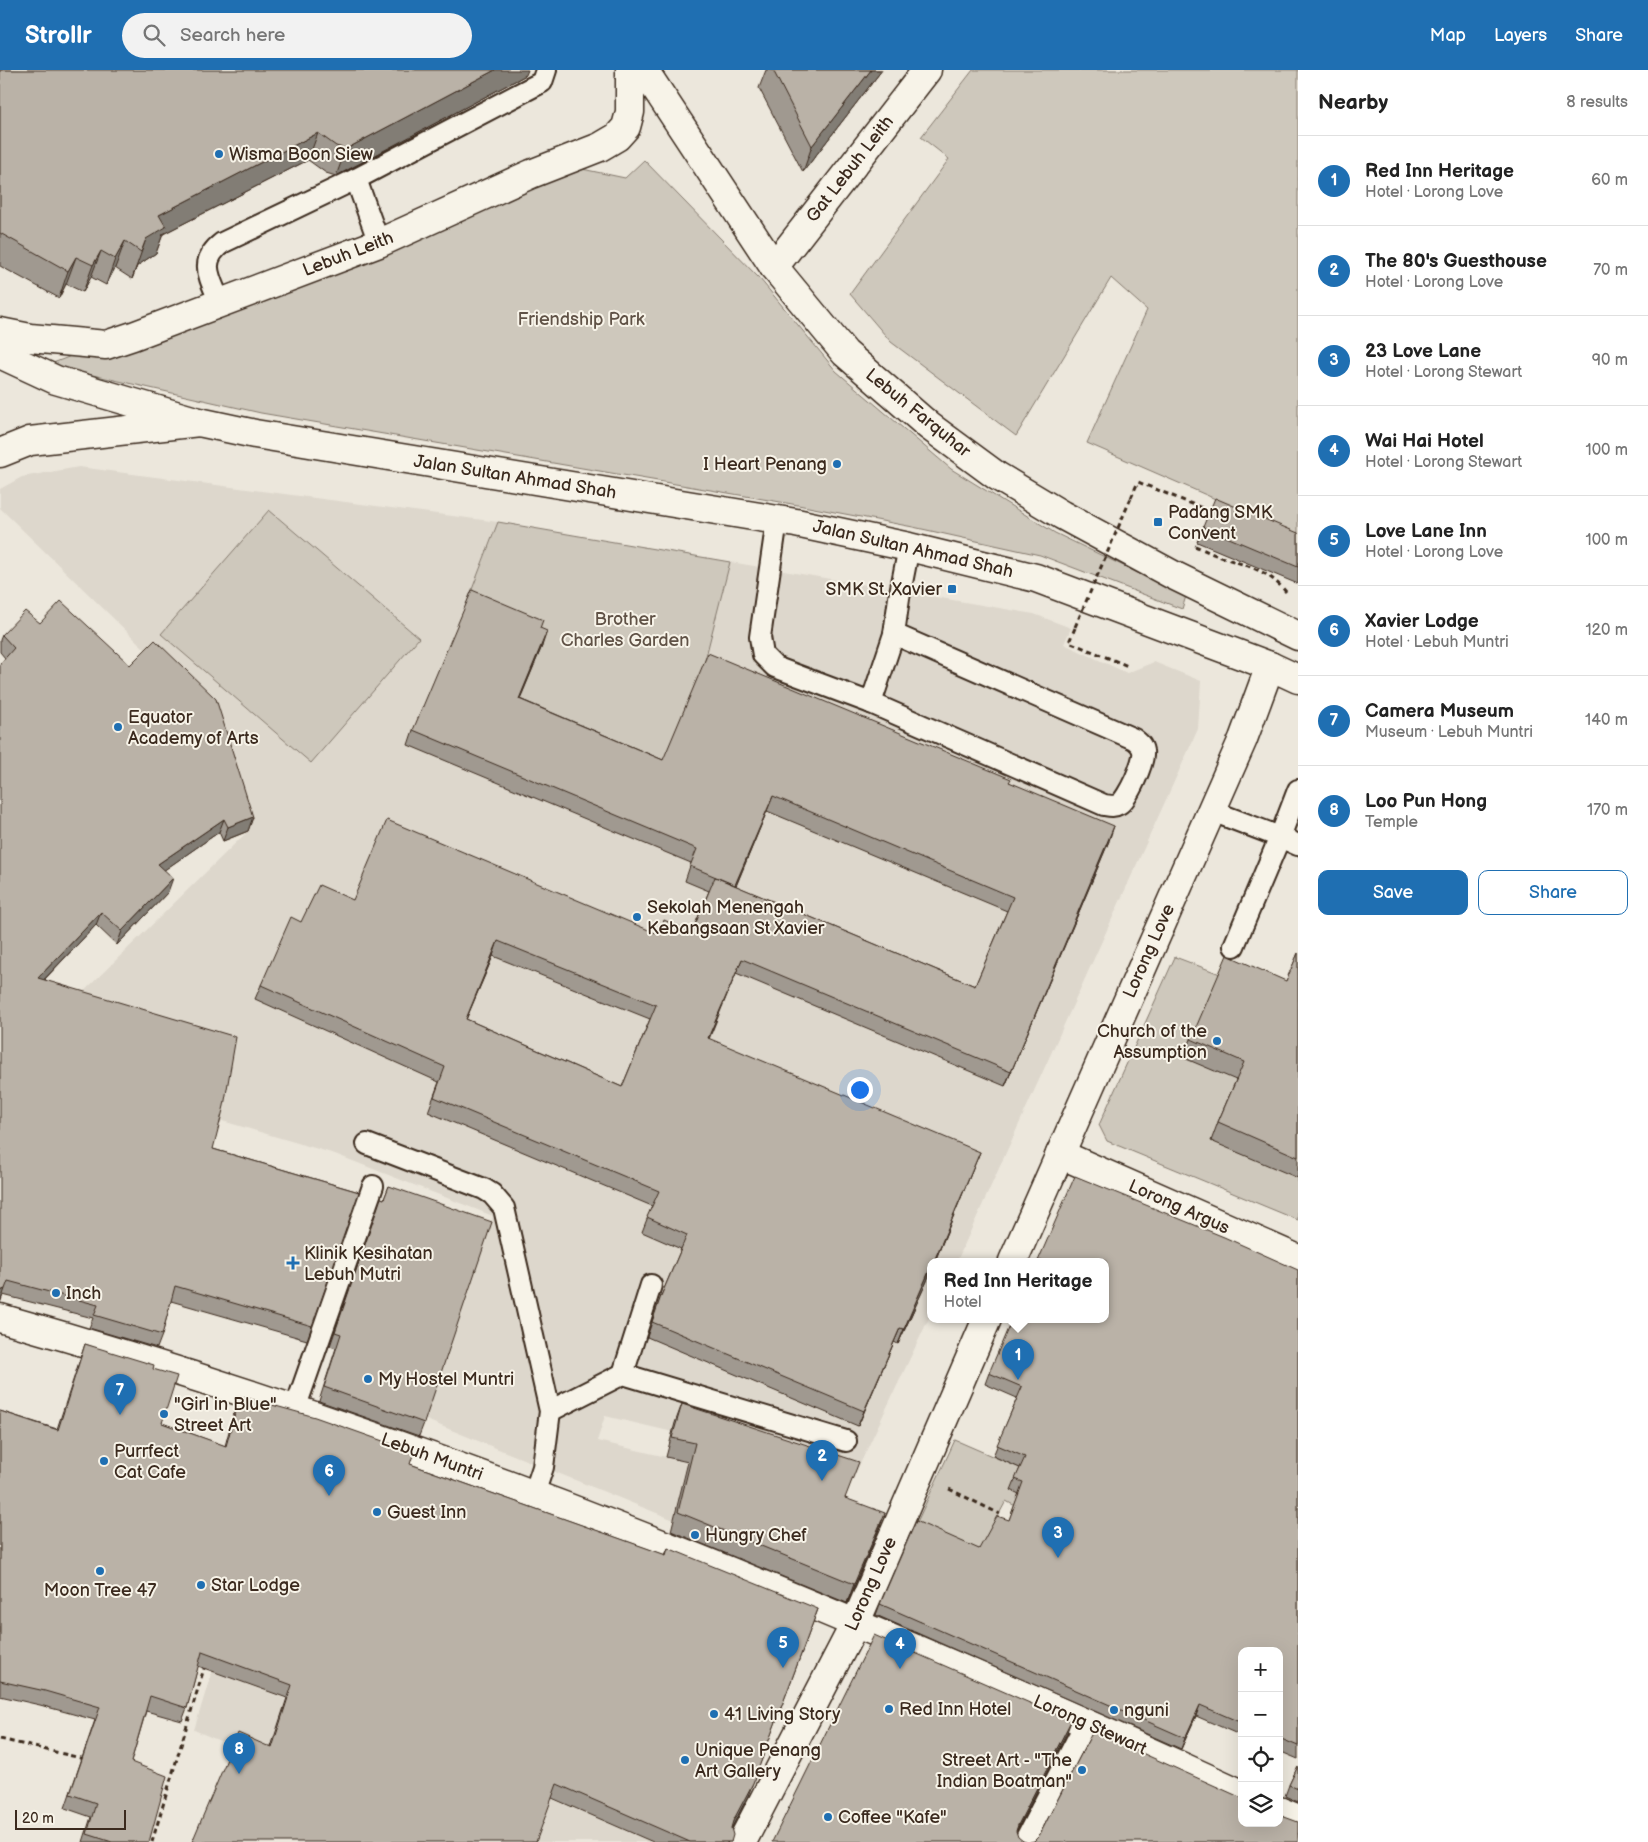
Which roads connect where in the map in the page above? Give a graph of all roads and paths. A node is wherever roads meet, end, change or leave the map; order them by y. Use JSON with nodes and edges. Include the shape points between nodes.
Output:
{"nodes":[{"id":1,"x":546,"y":70,"type":"edge"},
{"id":2,"x":630,"y":70,"type":"edge"},
{"id":3,"x":644,"y":70,"type":"edge"},
{"id":4,"x":927,"y":70,"type":"edge"},
{"id":5,"x":356,"y":179,"type":"junction"},
{"id":6,"x":379,"y":243,"type":"junction"},
{"id":7,"x":774,"y":267,"type":"junction"},
{"id":8,"x":220,"y":303,"type":"junction"},
{"id":9,"x":0,"y":332,"type":"edge"},
{"id":10,"x":0,"y":354,"type":"edge"},
{"id":11,"x":199,"y":422,"type":"junction"},
{"id":12,"x":0,"y":453,"type":"edge"},
{"id":13,"x":1202,"y":508,"type":"dead end"},
{"id":14,"x":777,"y":520,"type":"junction"},
{"id":15,"x":910,"y":548,"type":"junction"},
{"id":16,"x":894,"y":634,"type":"junction"},
{"id":17,"x":1298,"y":636,"type":"edge"},
{"id":18,"x":1128,"y":666,"type":"dead end"},
{"id":19,"x":1270,"y":666,"type":"junction"},
{"id":20,"x":1298,"y":679,"type":"edge"},
{"id":21,"x":871,"y":704,"type":"junction"},
{"id":22,"x":1298,"y":790,"type":"edge"},
{"id":23,"x":1212,"y":811,"type":"junction"},
{"id":24,"x":1280,"y":837,"type":"junction"},
{"id":25,"x":1298,"y":845,"type":"edge"},
{"id":26,"x":1234,"y":946,"type":"dead end"},
{"id":27,"x":367,"y":1144,"type":"dead end"},
{"id":28,"x":1060,"y":1154,"type":"junction"},
{"id":29,"x":373,"y":1186,"type":"dead end"},
{"id":30,"x":1013,"y":1258,"type":"edge"},
{"id":31,"x":1298,"y":1259,"type":"edge"},
{"id":32,"x":651,"y":1285,"type":"dead end"},
{"id":33,"x":0,"y":1318,"type":"edge"},
{"id":34,"x":985,"y":1323,"type":"edge"},
{"id":35,"x":623,"y":1374,"type":"junction"},
{"id":36,"x":295,"y":1409,"type":"junction"},
{"id":37,"x":550,"y":1411,"type":"junction"},
{"id":38,"x":846,"y":1441,"type":"dead end"},
{"id":39,"x":919,"y":1475,"type":"junction"},
{"id":40,"x":534,"y":1494,"type":"junction"},
{"id":41,"x":1000,"y":1514,"type":"dead end"},
{"id":42,"x":856,"y":1622,"type":"junction"},
{"id":43,"x":207,"y":1656,"type":"edge"},
{"id":44,"x":1086,"y":1722,"type":"junction"},
{"id":45,"x":0,"y":1739,"type":"edge"},
{"id":46,"x":85,"y":1759,"type":"edge"},
{"id":47,"x":1238,"y":1792,"type":"edge"},
{"id":48,"x":1283,"y":1813,"type":"edge"},
{"id":49,"x":1298,"y":1819,"type":"edge"},
{"id":50,"x":152,"y":1842,"type":"edge"},
{"id":51,"x":742,"y":1842,"type":"edge"},
{"id":52,"x":1024,"y":1842,"type":"edge"}],
"edges":[{"from":1,"to":5,"type":"lane","via":[[542,82]]},
{"from":2,"to":6,"type":"street","name":"Lebuh Leith","via":[[630,112],[626,127],[617,138]]},
{"from":3,"to":7,"type":"street","name":"Lebuh Farquhar"},
{"from":4,"to":7,"type":"street","name":"Gat Lebuh Leith"},
{"from":5,"to":6,"type":"lane"},
{"from":5,"to":8,"type":"lane","via":[[214,249],[206,268]]},
{"from":6,"to":8,"type":"street","name":"Lebuh Leith"},
{"from":7,"to":17,"type":"street","name":"Lebuh Farquhar","via":[[845,353],[929,426],[997,476],[1173,575]]},
{"from":8,"to":9,"type":"street","name":"Lebuh Leith","via":[[106,345]]},
{"from":10,"to":11,"type":"street","name":"Jalan Sultan Ahmad Shah","via":[[56,380]]},
{"from":11,"to":12,"type":"street","via":[[30,441]]},
{"from":11,"to":14,"type":"street","name":"Jalan Sultan Ahmad Shah","via":[[254,434]]},
{"from":13,"to":18,"type":"path","bridge":true,"via":[[1138,482],[1069,642]]},
{"from":14,"to":15,"type":"street","name":"Jalan Sultan Ahmad Shah"},
{"from":14,"to":21,"type":"lane","via":[[760,638],[763,655],[775,667]]},
{"from":15,"to":16,"type":"lane"},
{"from":15,"to":19,"type":"street","name":"Jalan Sultan Ahmad Shah","via":[[1036,578]]},
{"from":16,"to":21,"type":"lane"},
{"from":16,"to":21,"type":"lane","via":[[1134,739],[1144,752],[1142,761],[1126,797],[1113,807]]},
{"from":19,"to":20,"type":"street"},
{"from":19,"to":23,"type":"street","name":"Lorong Love"},
{"from":22,"to":24,"type":"lane"},
{"from":23,"to":24,"type":"lane"},
{"from":23,"to":28,"type":"street","name":"Lorong Love"},
{"from":24,"to":25,"type":"lane"},
{"from":24,"to":26,"type":"lane"},
{"from":27,"to":37,"type":"lane","via":[[484,1189],[504,1208]]},
{"from":28,"to":30,"type":"street","name":"Lorong Love"},
{"from":28,"to":31,"type":"street","name":"Lorong Argus"},
{"from":29,"to":36,"type":"lane"},
{"from":32,"to":35,"type":"lane"},
{"from":33,"to":36,"type":"street","name":"Lebuh Muntri","via":[[118,1351]]},
{"from":34,"to":39,"type":"street","name":"Lorong Love"},
{"from":35,"to":37,"type":"lane"},
{"from":35,"to":38,"type":"lane"},
{"from":36,"to":40,"type":"street","name":"Lebuh Muntri"},
{"from":37,"to":40,"type":"lane","via":[[543,1467]]},
{"from":39,"to":41,"type":"path"},
{"from":39,"to":42,"type":"street","name":"Lorong Love"},
{"from":40,"to":42,"type":"street","name":"Lebuh Muntri"},
{"from":42,"to":44,"type":"street","name":"Lorong Stewart"},
{"from":42,"to":51,"type":"street","name":"Lorong Love"},
{"from":43,"to":50,"type":"path"},
{"from":44,"to":47,"type":"street","name":"Lorong Stewart"},
{"from":44,"to":52,"type":"lane"},
{"from":45,"to":46,"type":"path"},
{"from":48,"to":49,"type":"street"}]}
